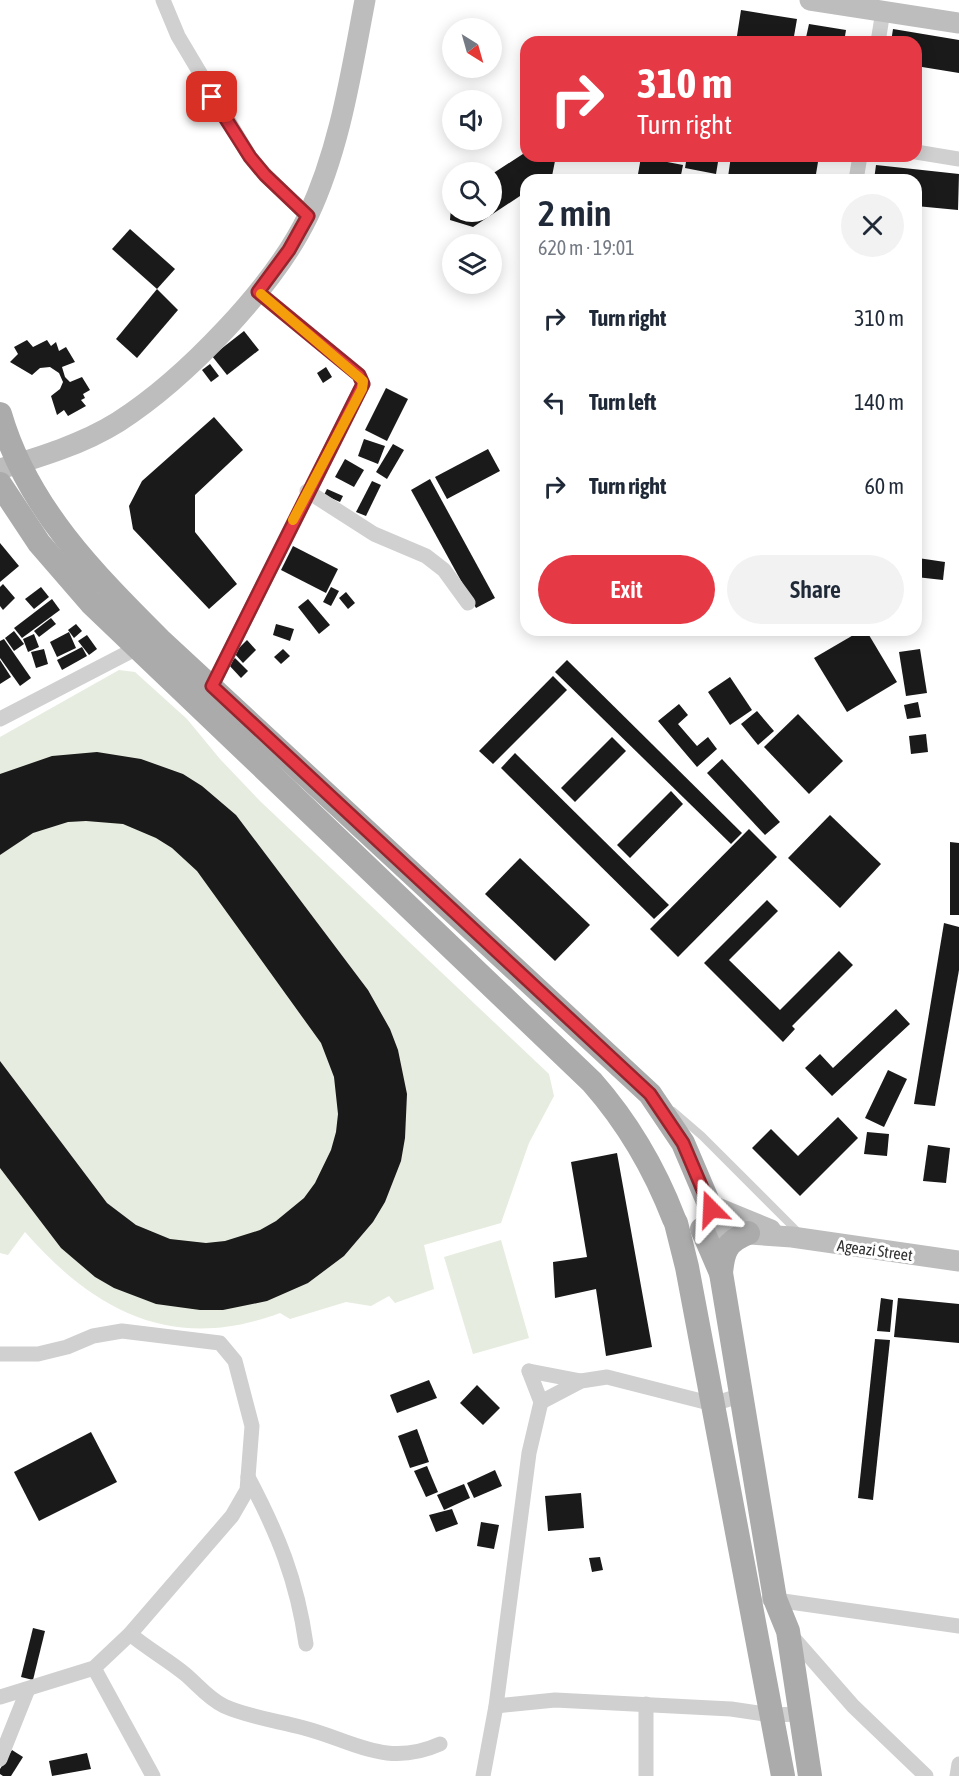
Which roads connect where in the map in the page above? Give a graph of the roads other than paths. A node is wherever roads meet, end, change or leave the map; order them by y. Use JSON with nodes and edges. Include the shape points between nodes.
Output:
{"nodes":[{"id":1,"x":163,"y":0,"type":"edge"},
{"id":2,"x":365,"y":0,"type":"edge"},
{"id":3,"x":810,"y":0,"type":"edge"},
{"id":4,"x":884,"y":6,"type":"edge"},
{"id":5,"x":959,"y":23,"type":"edge"},
{"id":6,"x":879,"y":36,"type":"edge"},
{"id":7,"x":922,"y":153,"type":"edge"},
{"id":8,"x":959,"y":159,"type":"edge"},
{"id":9,"x":308,"y":216,"type":"junction"},
{"id":10,"x":258,"y":292,"type":"junction"},
{"id":11,"x":0,"y":414,"type":"edge"},
{"id":12,"x":9,"y":466,"type":"edge"},
{"id":13,"x":0,"y":484,"type":"edge"},
{"id":14,"x":308,"y":491,"type":"junction"},
{"id":15,"x":468,"y":603,"type":"dead end"},
{"id":16,"x":137,"y":648,"type":"junction"},
{"id":17,"x":212,"y":686,"type":"junction"},
{"id":18,"x":0,"y":718,"type":"edge"},
{"id":19,"x":650,"y":1094,"type":"junction"},
{"id":20,"x":707,"y":1216,"type":"junction"},
{"id":21,"x":675,"y":1221,"type":"junction"},
{"id":22,"x":748,"y":1233,"type":"junction"},
{"id":23,"x":799,"y":1238,"type":"junction"},
{"id":24,"x":959,"y":1261,"type":"edge"},
{"id":25,"x":721,"y":1273,"type":"junction"},
{"id":26,"x":0,"y":1354,"type":"edge"},
{"id":27,"x":581,"y":1381,"type":"junction"},
{"id":28,"x":739,"y":1396,"type":"junction"},
{"id":29,"x":541,"y":1402,"type":"junction"},
{"id":30,"x":713,"y":1404,"type":"junction"},
{"id":31,"x":248,"y":1477,"type":"junction"},
{"id":32,"x":750,"y":1599,"type":"junction"},
{"id":33,"x":775,"y":1599,"type":"junction"},
{"id":34,"x":959,"y":1626,"type":"edge"},
{"id":35,"x":788,"y":1631,"type":"junction"},
{"id":36,"x":130,"y":1634,"type":"junction"},
{"id":37,"x":306,"y":1644,"type":"dead end"},
{"id":38,"x":94,"y":1668,"type":"junction"},
{"id":39,"x":28,"y":1689,"type":"junction"},
{"id":40,"x":0,"y":1697,"type":"edge"},
{"id":41,"x":646,"y":1704,"type":"junction"},
{"id":42,"x":496,"y":1706,"type":"junction"},
{"id":43,"x":799,"y":1714,"type":"junction"},
{"id":44,"x":772,"y":1715,"type":"junction"},
{"id":45,"x":440,"y":1744,"type":"dead end"},
{"id":46,"x":0,"y":1759,"type":"edge"},
{"id":47,"x":959,"y":1764,"type":"edge"},
{"id":48,"x":153,"y":1776,"type":"edge"},
{"id":49,"x":483,"y":1776,"type":"edge"},
{"id":50,"x":646,"y":1776,"type":"edge"},
{"id":51,"x":783,"y":1776,"type":"edge"},
{"id":52,"x":810,"y":1776,"type":"edge"},
{"id":53,"x":926,"y":1776,"type":"edge"},
{"id":54,"x":957,"y":1776,"type":"edge"}],
"edges":[{"from":1,"to":9,"type":"street","via":[[178,36],[250,157]]},
{"from":2,"to":9,"type":"street","via":[[344,113]]},
{"from":3,"to":4,"type":"street"},
{"from":4,"to":5,"type":"street"},
{"from":4,"to":6,"type":"street"},
{"from":7,"to":8,"type":"street"},
{"from":9,"to":10,"type":"street"},
{"from":10,"to":12,"type":"street","via":[[193,360],[118,422],[69,446]]},
{"from":10,"to":14,"type":"street","via":[[363,381]]},
{"from":11,"to":12,"type":"main road"},
{"from":12,"to":17,"type":"main road","via":[[82,559],[160,640]]},
{"from":13,"to":16,"type":"main road","via":[[70,581]]},
{"from":14,"to":15,"type":"street","via":[[374,534],[426,556],[444,570]]},
{"from":14,"to":17,"type":"street"},
{"from":16,"to":18,"type":"street"},
{"from":16,"to":21,"type":"main road","via":[[592,1082],[628,1125],[647,1156]]},
{"from":17,"to":19,"type":"main road"},
{"from":19,"to":20,"type":"main road","via":[[683,1143]]},
{"from":19,"to":23,"type":"lane","via":[[702,1136]]},
{"from":20,"to":21,"type":"main road","via":[[685,1230]]},
{"from":20,"to":21,"type":"main road","via":[[697,1194],[685,1196],[677,1203]]},
{"from":20,"to":22,"type":"street"},
{"from":20,"to":23,"type":"street"},
{"from":20,"to":25,"type":"main road"},
{"from":21,"to":30,"type":"main road"},
{"from":22,"to":23,"type":"street"},
{"from":22,"to":25,"type":"main road","via":[[731,1240],[723,1252]]},
{"from":23,"to":24,"type":"street","name":"Ageazi Street"},
{"from":25,"to":28,"type":"main road"},
{"from":26,"to":31,"type":"street","via":[[39,1354],[122,1331],[220,1344],[235,1360],[252,1426]]},
{"from":27,"to":29,"type":"street"},
{"from":27,"to":29,"type":"street","via":[[529,1371]]},
{"from":27,"to":30,"type":"street","via":[[607,1377]]},
{"from":28,"to":30,"type":"street"},
{"from":28,"to":33,"type":"main road"},
{"from":29,"to":42,"type":"street","via":[[529,1453]]},
{"from":30,"to":32,"type":"main road"},
{"from":31,"to":36,"type":"street","via":[[247,1490],[232,1516]]},
{"from":31,"to":37,"type":"street","via":[[289,1565],[300,1600]]},
{"from":32,"to":33,"type":"street"},
{"from":32,"to":44,"type":"main road"},
{"from":33,"to":34,"type":"street"},
{"from":33,"to":35,"type":"main road"},
{"from":35,"to":43,"type":"main road"},
{"from":35,"to":53,"type":"street","via":[[853,1706]]},
{"from":36,"to":38,"type":"street"},
{"from":36,"to":45,"type":"street","via":[[225,1707],[308,1729],[360,1749],[414,1754]]},
{"from":38,"to":39,"type":"street"},
{"from":38,"to":48,"type":"street"},
{"from":39,"to":40,"type":"street"},
{"from":39,"to":46,"type":"street"},
{"from":41,"to":42,"type":"street","via":[[555,1700]]},
{"from":41,"to":44,"type":"street"},
{"from":41,"to":50,"type":"street"},
{"from":42,"to":49,"type":"street"},
{"from":43,"to":44,"type":"street"},
{"from":43,"to":52,"type":"main road"},
{"from":44,"to":51,"type":"main road"},
{"from":47,"to":54,"type":"street"}]}
